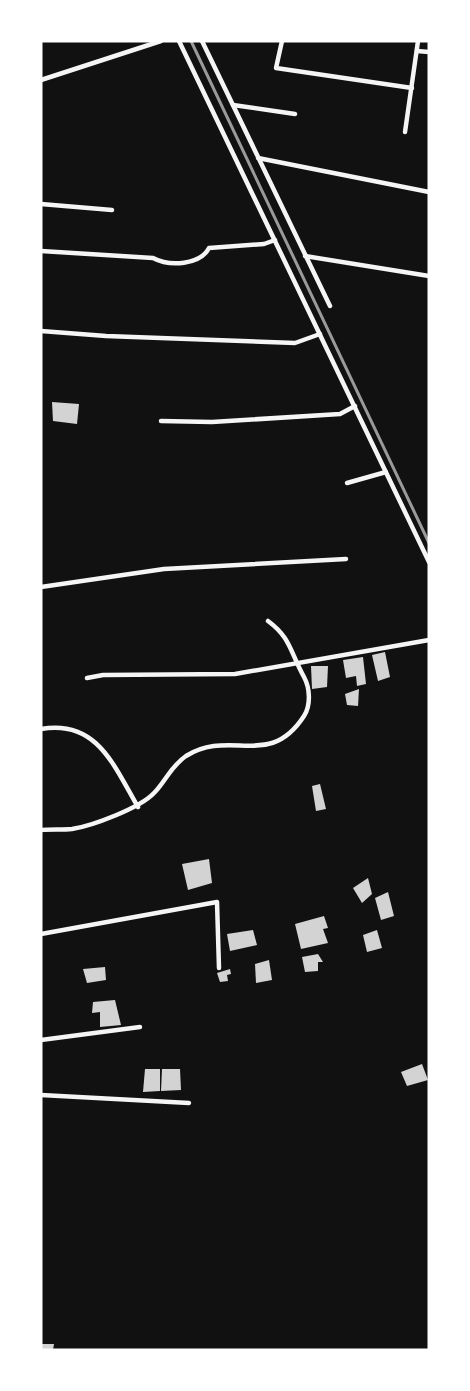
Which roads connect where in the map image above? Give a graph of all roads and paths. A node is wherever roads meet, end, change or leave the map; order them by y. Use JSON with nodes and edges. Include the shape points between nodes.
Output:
{"nodes":[{"id":1,"x":162,"y":41,"type":"edge"},
{"id":2,"x":179,"y":41,"type":"edge"},
{"id":3,"x":202,"y":41,"type":"edge"},
{"id":4,"x":282,"y":41,"type":"edge"},
{"id":5,"x":418,"y":41,"type":"edge"},
{"id":6,"x":417,"y":50,"type":"junction"},
{"id":7,"x":429,"y":52,"type":"edge"},
{"id":8,"x":41,"y":80,"type":"edge"},
{"id":9,"x":412,"y":88,"type":"junction"},
{"id":10,"x":233,"y":105,"type":"junction"},
{"id":11,"x":295,"y":114,"type":"dead end"},
{"id":12,"x":405,"y":132,"type":"dead end"},
{"id":13,"x":258,"y":158,"type":"junction"},
{"id":14,"x":429,"y":192,"type":"edge"},
{"id":15,"x":41,"y":204,"type":"edge"},
{"id":16,"x":112,"y":210,"type":"dead end"},
{"id":17,"x":275,"y":240,"type":"junction"},
{"id":18,"x":41,"y":251,"type":"edge"},
{"id":19,"x":305,"y":256,"type":"junction"},
{"id":20,"x":429,"y":276,"type":"edge"},
{"id":21,"x":330,"y":306,"type":"dead end"},
{"id":22,"x":41,"y":331,"type":"edge"},
{"id":23,"x":320,"y":334,"type":"junction"},
{"id":24,"x":355,"y":406,"type":"junction"},
{"id":25,"x":160,"y":421,"type":"dead end"},
{"id":26,"x":386,"y":472,"type":"junction"},
{"id":27,"x":347,"y":483,"type":"dead end"},
{"id":28,"x":346,"y":559,"type":"dead end"},
{"id":29,"x":429,"y":562,"type":"edge"},
{"id":30,"x":41,"y":587,"type":"edge"},
{"id":31,"x":268,"y":620,"type":"dead end"},
{"id":32,"x":429,"y":640,"type":"edge"},
{"id":33,"x":296,"y":663,"type":"junction"},
{"id":34,"x":88,"y":678,"type":"dead end"},
{"id":35,"x":41,"y":729,"type":"edge"},
{"id":36,"x":138,"y":807,"type":"junction"},
{"id":37,"x":41,"y":830,"type":"edge"},
{"id":38,"x":41,"y":934,"type":"edge"},
{"id":39,"x":219,"y":968,"type":"dead end"},
{"id":40,"x":140,"y":1027,"type":"dead end"},
{"id":41,"x":41,"y":1040,"type":"edge"},
{"id":42,"x":41,"y":1095,"type":"edge"},
{"id":43,"x":189,"y":1103,"type":"dead end"}],
"edges":[{"from":1,"to":8,"type":"street"},
{"from":2,"to":17,"type":"street"},
{"from":3,"to":10,"type":"street"},
{"from":4,"to":9,"type":"street","via":[[276,68]]},
{"from":5,"to":6,"type":"street"},
{"from":6,"to":7,"type":"street"},
{"from":6,"to":9,"type":"street"},
{"from":9,"to":12,"type":"street"},
{"from":10,"to":11,"type":"street"},
{"from":10,"to":13,"type":"street"},
{"from":13,"to":14,"type":"street"},
{"from":13,"to":19,"type":"street"},
{"from":15,"to":16,"type":"street"},
{"from":17,"to":18,"type":"street","via":[[264,244],[209,248],[199,260],[168,263],[153,258]]},
{"from":17,"to":23,"type":"street"},
{"from":19,"to":20,"type":"street"},
{"from":19,"to":21,"type":"street"},
{"from":22,"to":23,"type":"street","via":[[295,343]]},
{"from":23,"to":24,"type":"street"},
{"from":24,"to":25,"type":"street","via":[[340,414],[212,422]]},
{"from":24,"to":26,"type":"street"},
{"from":26,"to":27,"type":"street"},
{"from":26,"to":29,"type":"street"},
{"from":28,"to":30,"type":"street","via":[[164,570]]},
{"from":31,"to":33,"type":"street","via":[[285,635]]},
{"from":32,"to":33,"type":"street"},
{"from":33,"to":34,"type":"street","via":[[236,674],[103,675]]},
{"from":33,"to":36,"type":"street","via":[[307,682],[309,708],[284,739],[269,745],[207,746],[185,757],[169,772],[155,793]]},
{"from":35,"to":36,"type":"street","via":[[73,728],[88,736],[109,758]]},
{"from":36,"to":37,"type":"street","via":[[73,829]]},
{"from":38,"to":39,"type":"street","via":[[217,902]]},
{"from":40,"to":41,"type":"street"},
{"from":42,"to":43,"type":"street"}]}
